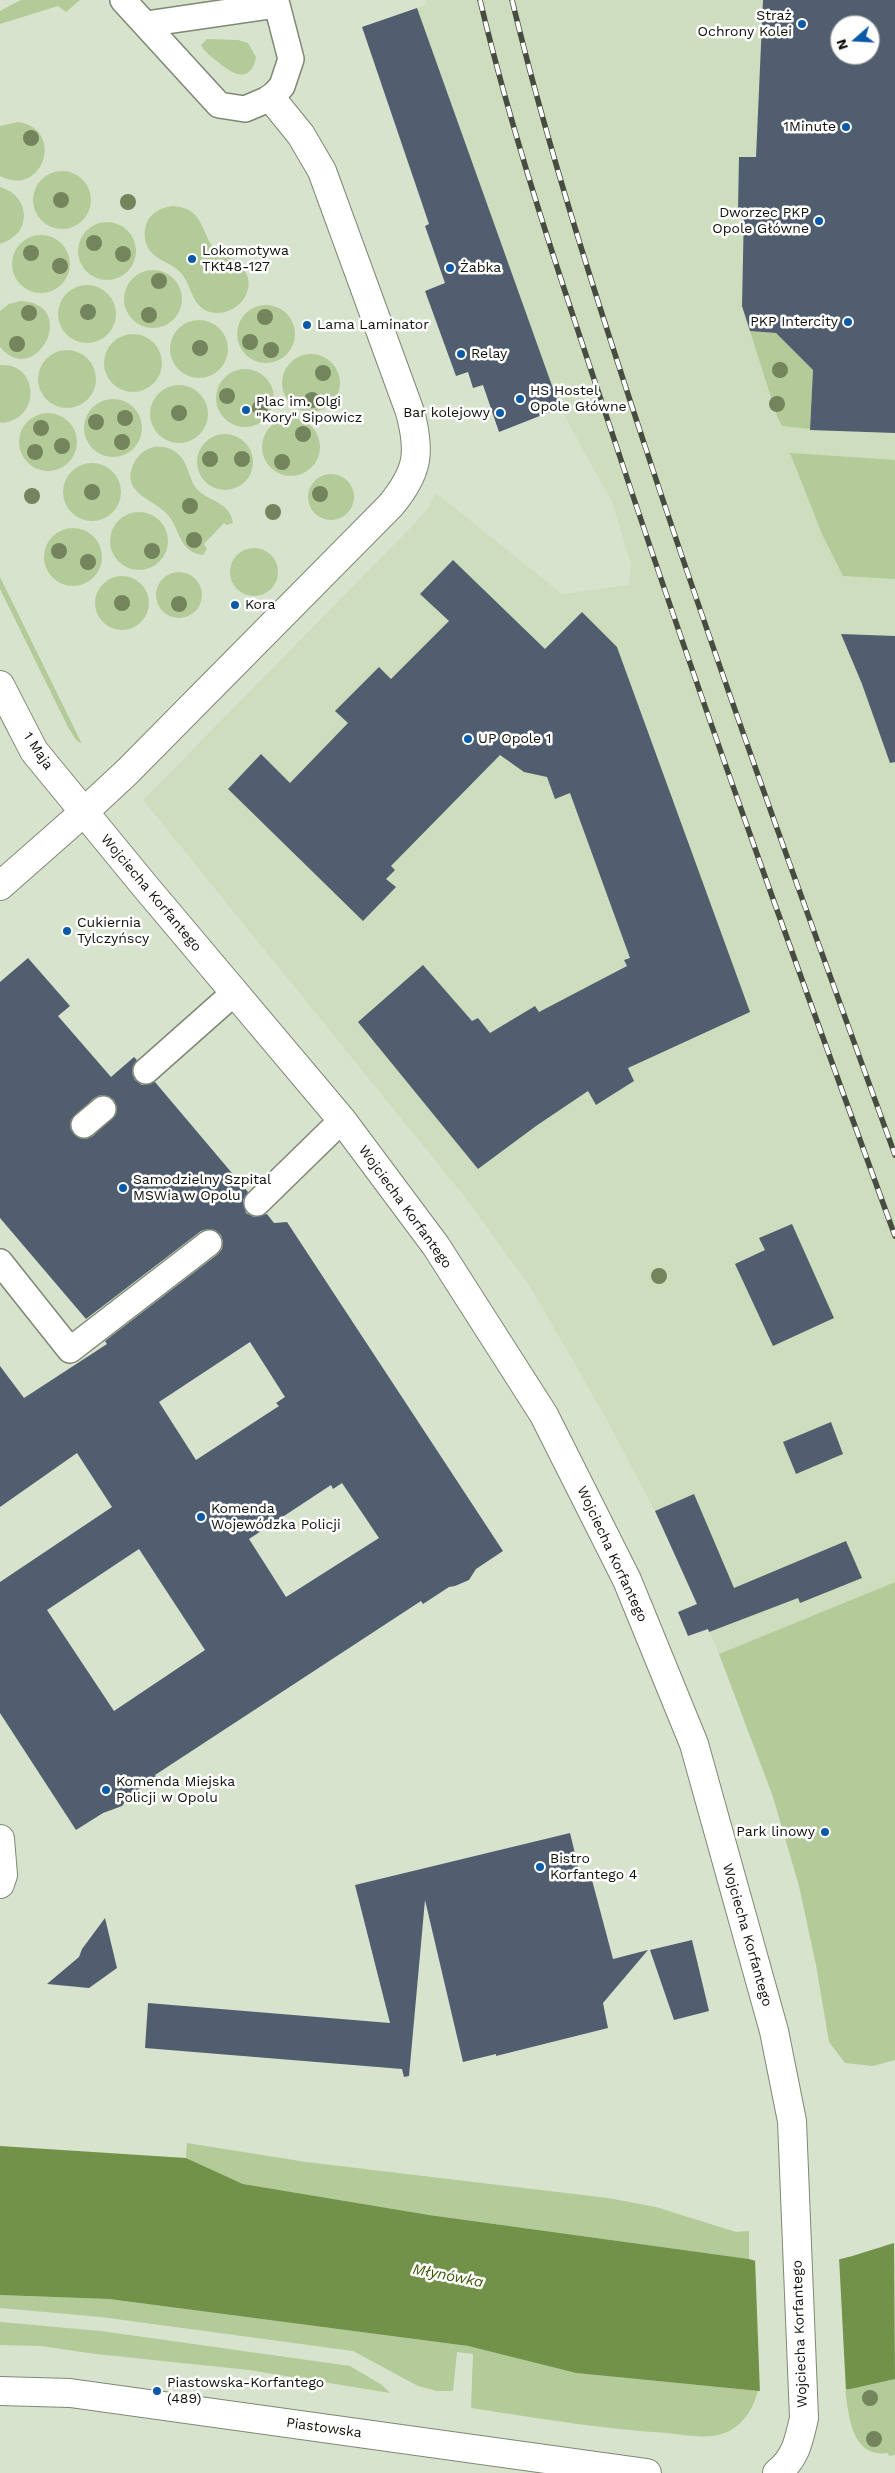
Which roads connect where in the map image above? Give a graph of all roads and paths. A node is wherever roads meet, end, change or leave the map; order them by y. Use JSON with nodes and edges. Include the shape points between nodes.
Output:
{"nodes":[{"id":1,"x":123,"y":0,"type":"edge"},
{"id":2,"x":146,"y":24,"type":"junction"},
{"id":3,"x":271,"y":98,"type":"junction"},
{"id":4,"x":0,"y":685,"type":"edge"},
{"id":5,"x":84,"y":812,"type":"junction"},
{"id":6,"x":0,"y":886,"type":"edge"},
{"id":7,"x":234,"y":994,"type":"junction"},
{"id":8,"x":146,"y":1071,"type":"dead end"},
{"id":9,"x":103,"y":1109,"type":"dead end"},
{"id":10,"x":342,"y":1120,"type":"junction"},
{"id":11,"x":84,"y":1125,"type":"dead end"},
{"id":12,"x":258,"y":1203,"type":"dead end"},
{"id":13,"x":209,"y":1243,"type":"dead end"},
{"id":14,"x":0,"y":1262,"type":"edge"},
{"id":15,"x":0,"y":1838,"type":"edge"},
{"id":16,"x":2,"y":1879,"type":"edge"},
{"id":17,"x":0,"y":2391,"type":"edge"},
{"id":18,"x":787,"y":2470,"type":"edge"},
{"id":19,"x":648,"y":2473,"type":"edge"}],
"edges":[{"from":1,"to":2,"type":"lane"},
{"from":2,"to":3,"type":"lane","via":[[219,105],[245,109]]},
{"from":2,"to":3,"type":"lane","via":[[277,5],[290,59],[282,86]]},
{"from":3,"to":5,"type":"street","via":[[301,135],[322,171],[410,412],[417,449],[415,464],[404,488],[391,505]]},
{"from":4,"to":5,"type":"street","name":"1 Maja","via":[[34,750]]},
{"from":5,"to":6,"type":"street"},
{"from":5,"to":7,"type":"street","name":"Wojciecha Korfantego"},
{"from":7,"to":8,"type":"lane"},
{"from":7,"to":10,"type":"street","name":"Wojciecha Korfantego"},
{"from":9,"to":11,"type":"lane"},
{"from":10,"to":12,"type":"lane"},
{"from":10,"to":18,"type":"street","name":"Wojciecha Korfantego","via":[[436,1246],[544,1415],[628,1580],[694,1744],[774,2031],[792,2121],[804,2418],[799,2442]]},
{"from":13,"to":14,"type":"lane","via":[[70,1350]]},
{"from":15,"to":16,"type":"street"},
{"from":17,"to":19,"type":"street","name":"Piastowska","via":[[70,2393]]}]}
